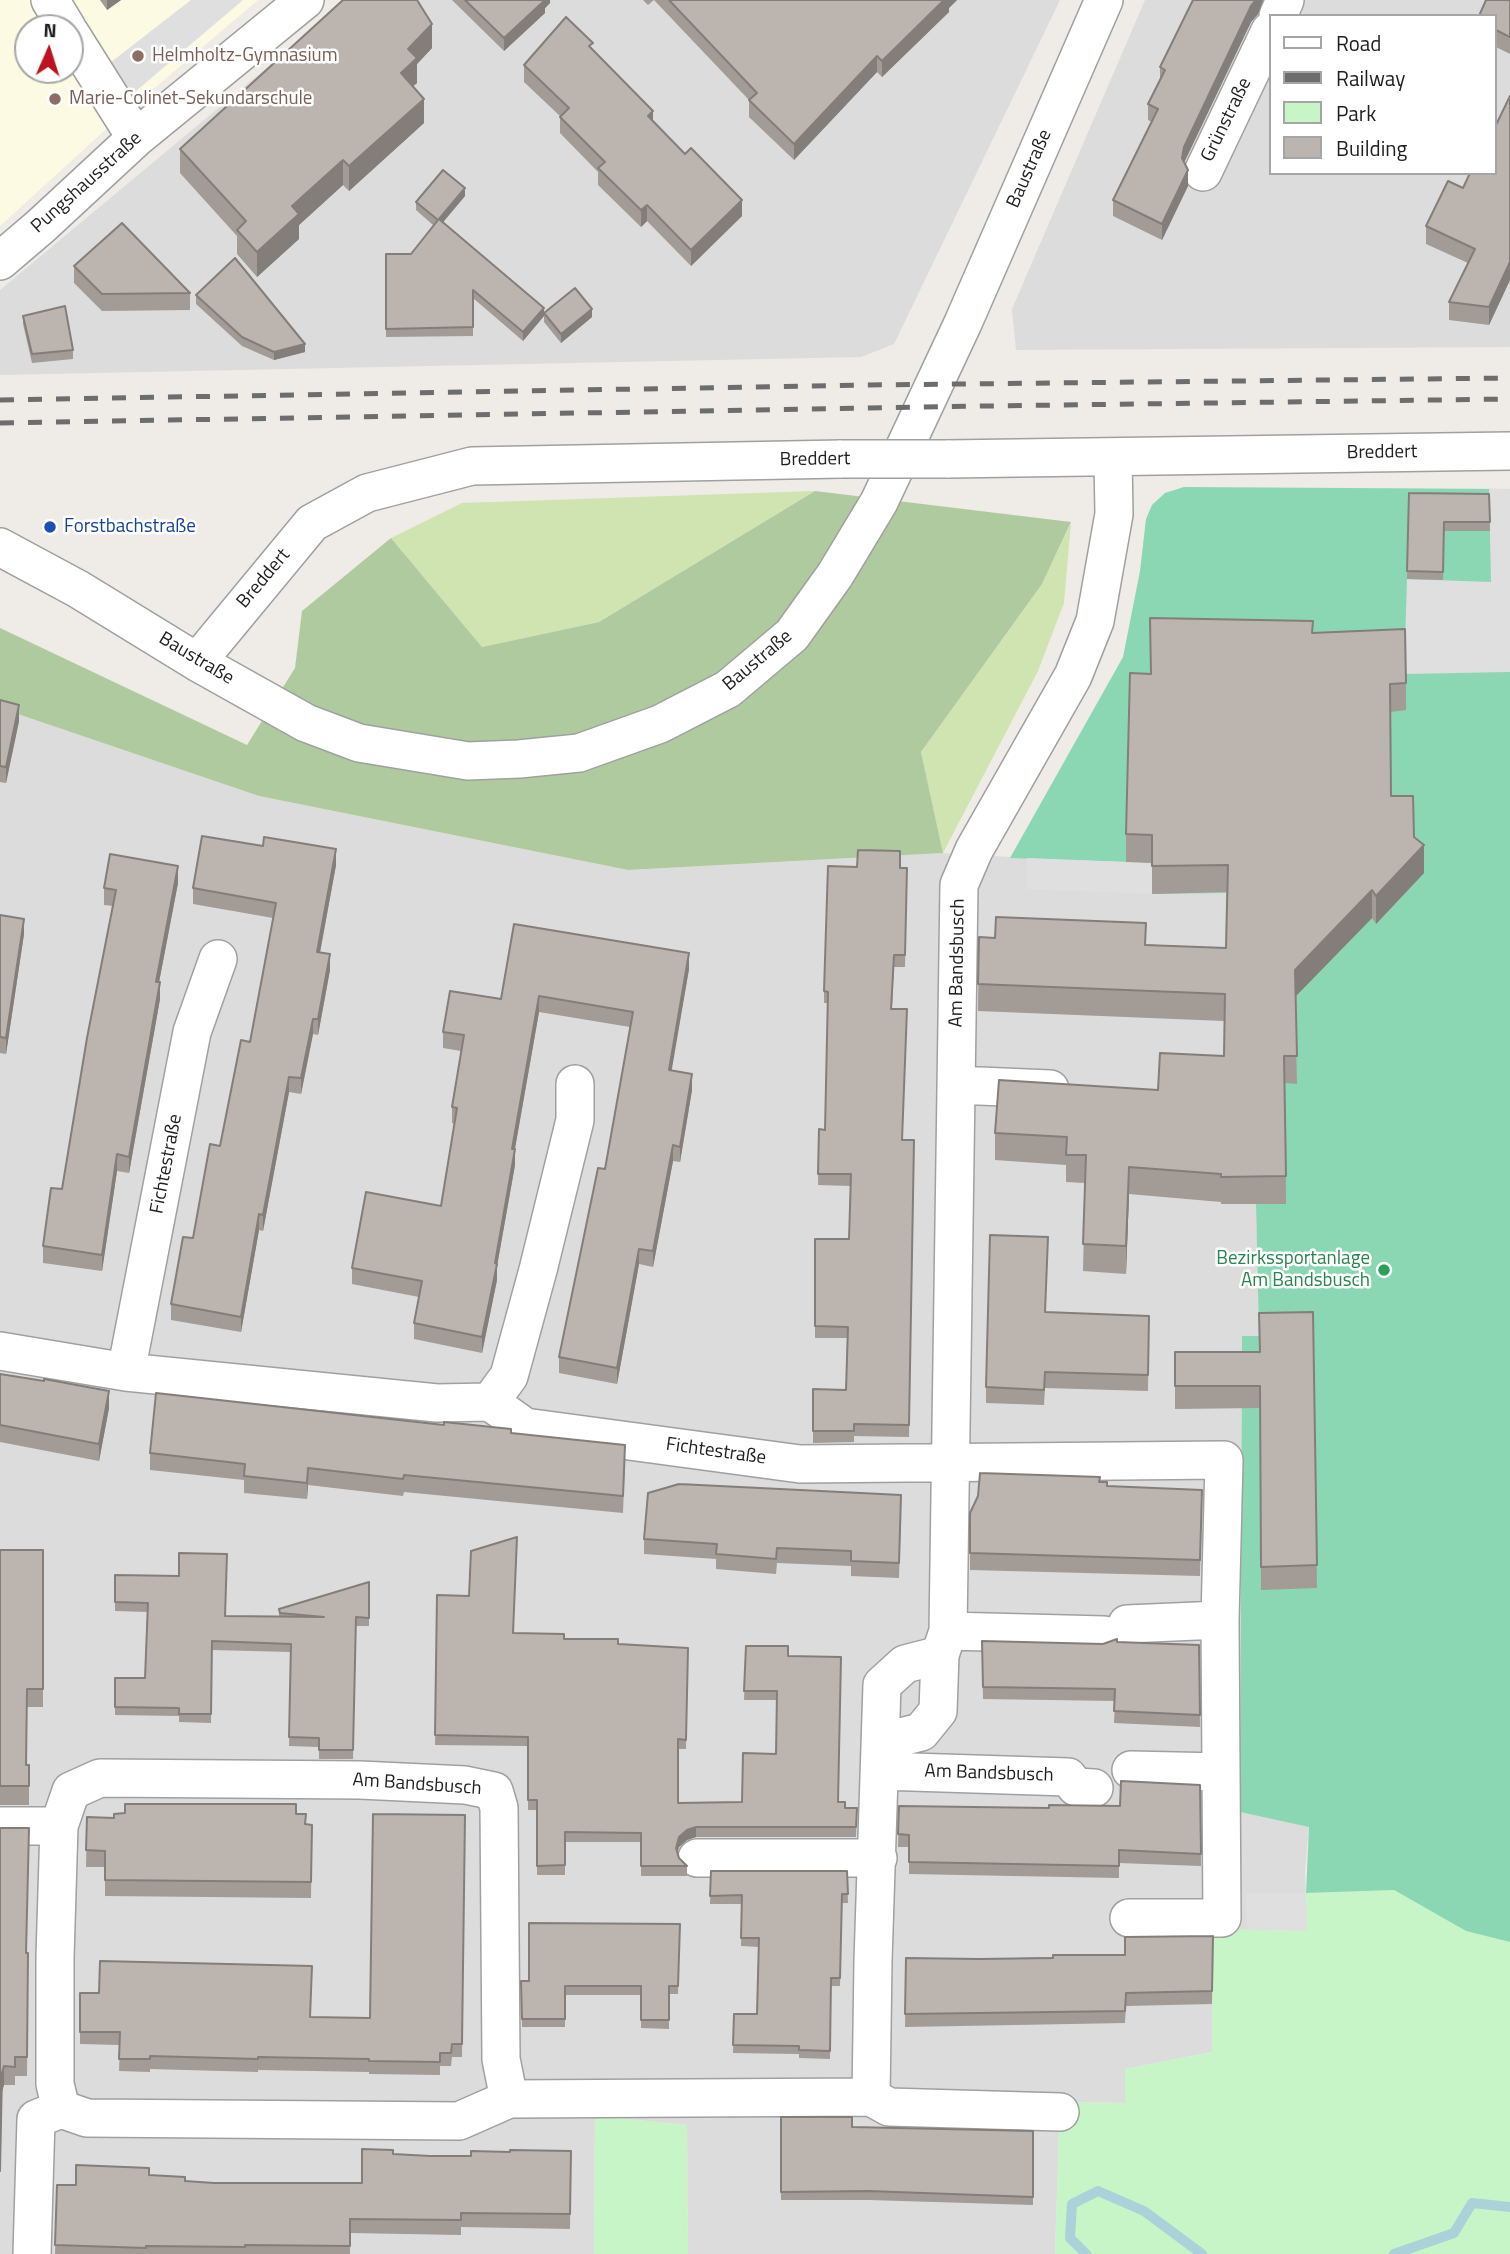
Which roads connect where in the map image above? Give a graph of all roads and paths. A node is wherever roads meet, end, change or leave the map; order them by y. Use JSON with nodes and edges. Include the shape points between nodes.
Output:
{"nodes":[{"id":1,"x":305,"y":0,"type":"edge"},
{"id":2,"x":1104,"y":0,"type":"edge"},
{"id":3,"x":1268,"y":35,"type":"edge"},
{"id":4,"x":84,"y":55,"type":"edge"},
{"id":5,"x":136,"y":138,"type":"junction"},
{"id":6,"x":1203,"y":172,"type":"dead end"},
{"id":7,"x":0,"y":261,"type":"edge"},
{"id":8,"x":1510,"y":451,"type":"edge"},
{"id":9,"x":1113,"y":458,"type":"junction"},
{"id":10,"x":0,"y":547,"type":"edge"},
{"id":11,"x":197,"y":662,"type":"junction"},
{"id":12,"x":218,"y":959,"type":"dead end"},
{"id":13,"x":575,"y":1084,"type":"dead end"},
{"id":14,"x":957,"y":1085,"type":"junction"},
{"id":15,"x":1088,"y":1091,"type":"edge"},
{"id":16,"x":0,"y":1351,"type":"edge"},
{"id":17,"x":126,"y":1372,"type":"junction"},
{"id":18,"x":489,"y":1402,"type":"junction"},
{"id":19,"x":951,"y":1461,"type":"junction"},
{"id":20,"x":1220,"y":1620,"type":"junction"},
{"id":21,"x":944,"y":1643,"type":"junction"},
{"id":22,"x":880,"y":1757,"type":"junction"},
{"id":23,"x":1131,"y":1770,"type":"dead end"},
{"id":24,"x":1221,"y":1772,"type":"junction"},
{"id":25,"x":1094,"y":1788,"type":"dead end"},
{"id":26,"x":0,"y":1826,"type":"edge"},
{"id":27,"x":59,"y":1826,"type":"junction"},
{"id":28,"x":698,"y":1858,"type":"dead end"},
{"id":29,"x":878,"y":1858,"type":"junction"},
{"id":30,"x":1129,"y":1918,"type":"dead end"},
{"id":31,"x":871,"y":2097,"type":"junction"},
{"id":32,"x":509,"y":2099,"type":"junction"},
{"id":33,"x":61,"y":2109,"type":"junction"},
{"id":34,"x":1060,"y":2112,"type":"dead end"},
{"id":35,"x":32,"y":2254,"type":"edge"}],
"edges":[{"from":1,"to":5,"type":"street","name":"Pungshausstraße"},
{"from":2,"to":11,"type":"street","name":"Baustraße","via":[[879,502],[793,635],[728,689],[660,724],[579,753],[468,761],[359,743],[319,729]]},
{"from":3,"to":6,"type":"street","name":"Grünstraße"},
{"from":4,"to":5,"type":"street"},
{"from":5,"to":7,"type":"street","name":"Pungshausstraße"},
{"from":8,"to":9,"type":"street","name":"Breddert"},
{"from":9,"to":11,"type":"street","name":"Breddert","bridge":true,"via":[[472,466],[367,493],[312,523]]},
{"from":9,"to":14,"type":"street","name":"Am Bandsbusch","via":[[1114,514],[1095,621],[1073,676],[974,850],[959,885]]},
{"from":10,"to":11,"type":"street","name":"Baustraße"},
{"from":12,"to":17,"type":"street","name":"Fichtestraße","via":[[192,1032]]},
{"from":13,"to":18,"type":"street","via":[[575,1120],[538,1270],[509,1376]]},
{"from":14,"to":15,"type":"street"},
{"from":14,"to":19,"type":"street","name":"Am Bandsbusch"},
{"from":16,"to":17,"type":"street"},
{"from":17,"to":18,"type":"street","via":[[437,1402]]},
{"from":18,"to":19,"type":"street","name":"Fichtestraße","via":[[525,1427],[800,1464]]},
{"from":19,"to":20,"type":"street","via":[[1224,1460]]},
{"from":19,"to":21,"type":"street","name":"Am Bandsbusch"},
{"from":20,"to":21,"type":"street"},
{"from":20,"to":24,"type":"street"},
{"from":21,"to":22,"type":"street","name":"Am Bandsbusch","via":[[938,1711],[921,1732]]},
{"from":21,"to":22,"type":"street","via":[[905,1664],[882,1685]]},
{"from":22,"to":25,"type":"street","name":"Am Bandsbusch","via":[[1068,1777],[1076,1787]]},
{"from":22,"to":29,"type":"street"},
{"from":23,"to":24,"type":"street"},
{"from":24,"to":30,"type":"street","via":[[1223,1918]]},
{"from":26,"to":27,"type":"street"},
{"from":27,"to":32,"type":"street","name":"Am Bandsbusch","via":[[71,1791],[100,1779],[360,1780],[465,1785],[494,1791],[499,1808],[501,2059]]},
{"from":27,"to":33,"type":"street","name":"Am Bandsbusch","via":[[55,2084]]},
{"from":28,"to":29,"type":"street"},
{"from":29,"to":31,"type":"street"},
{"from":31,"to":32,"type":"street"},
{"from":31,"to":34,"type":"street","via":[[889,2107]]},
{"from":32,"to":33,"type":"street","via":[[459,2121],[87,2118]]},
{"from":33,"to":35,"type":"street","via":[[36,2119]]}]}
